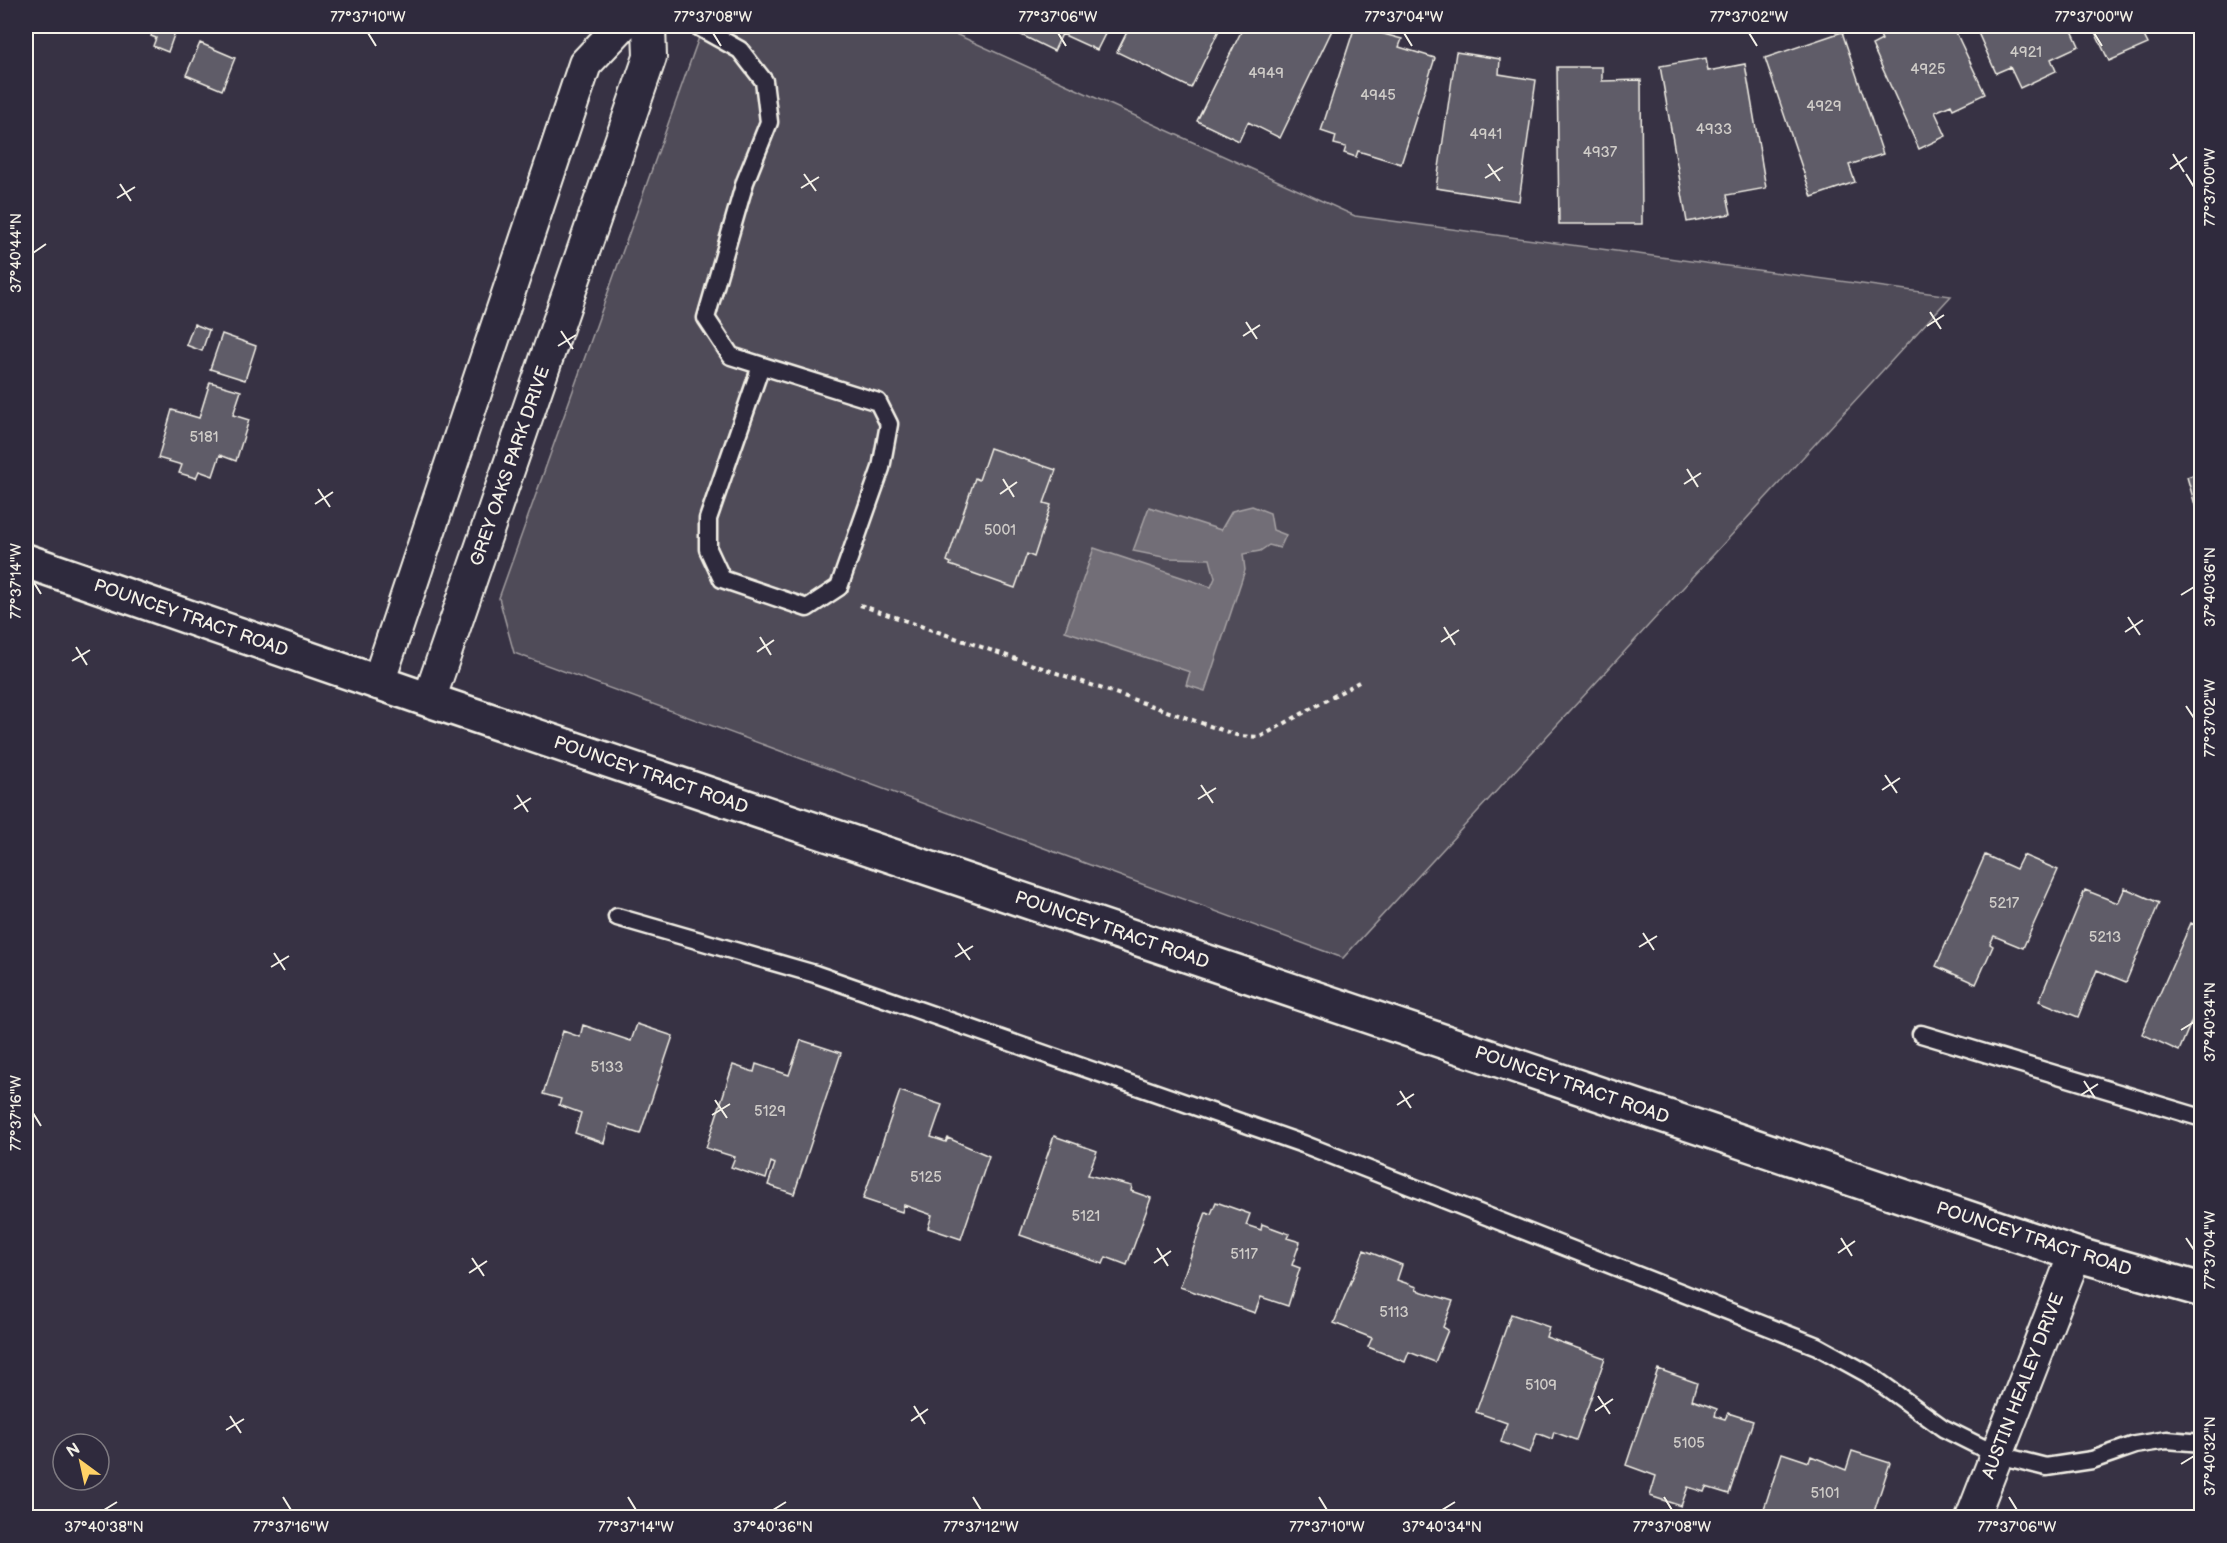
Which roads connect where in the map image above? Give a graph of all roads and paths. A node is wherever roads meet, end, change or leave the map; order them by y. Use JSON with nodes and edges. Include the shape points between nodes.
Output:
{"nodes":[{"id":1,"x":621,"y":26,"type":"edge"},
{"id":2,"x":649,"y":26,"type":"edge"},
{"id":3,"x":697,"y":26,"type":"edge"},
{"id":4,"x":761,"y":366,"type":"junction"},
{"id":5,"x":26,"y":561,"type":"edge"},
{"id":6,"x":828,"y":594,"type":"junction"},
{"id":7,"x":1359,"y":682,"type":"dead end"},
{"id":8,"x":378,"y":683,"type":"junction"},
{"id":9,"x":429,"y":700,"type":"junction"},
{"id":10,"x":617,"y":917,"type":"dead end"},
{"id":11,"x":1921,"y":1034,"type":"dead end"},
{"id":12,"x":2202,"y":1119,"type":"edge"},
{"id":13,"x":2074,"y":1254,"type":"junction"},
{"id":14,"x":2202,"y":1290,"type":"edge"},
{"id":15,"x":2202,"y":1443,"type":"edge"},
{"id":16,"x":1995,"y":1454,"type":"junction"},
{"id":17,"x":1972,"y":1518,"type":"edge"}],
"edges":[{"from":1,"to":8,"type":"street","via":[[585,64]]},
{"from":2,"to":9,"type":"street","name":"GREY OAKS PARK DRIVE","via":[[650,57]]},
{"from":3,"to":4,"type":"lane","via":[[740,50],[764,81],[769,122],[745,182],[706,318],[731,356]]},
{"from":4,"to":6,"type":"lane","via":[[878,402],[889,424],[870,501],[839,587]]},
{"from":4,"to":6,"type":"lane","via":[[708,519],[708,549],[722,579],[807,608]]},
{"from":5,"to":8,"type":"main road","name":"POUNCEY TRACT ROAD"},
{"from":6,"to":7,"type":"path","via":[[1239,736],[1260,737]]},
{"from":8,"to":9,"type":"main road","name":"POUNCEY TRACT ROAD"},
{"from":9,"to":13,"type":"main road","name":"POUNCEY TRACT ROAD"},
{"from":10,"to":16,"type":"lane","via":[[815,974],[1303,1144],[1817,1346],[1868,1374],[1943,1428]]},
{"from":11,"to":12,"type":"lane"},
{"from":13,"to":14,"type":"main road","name":"POUNCEY TRACT ROAD"},
{"from":13,"to":16,"type":"street","name":"AUSTIN HEALEY DRIVE"},
{"from":15,"to":16,"type":"lane","via":[[2134,1445],[2092,1460],[2046,1467]]},
{"from":16,"to":17,"type":"street","name":"AUSTIN HEALEY DRIVE"}]}
